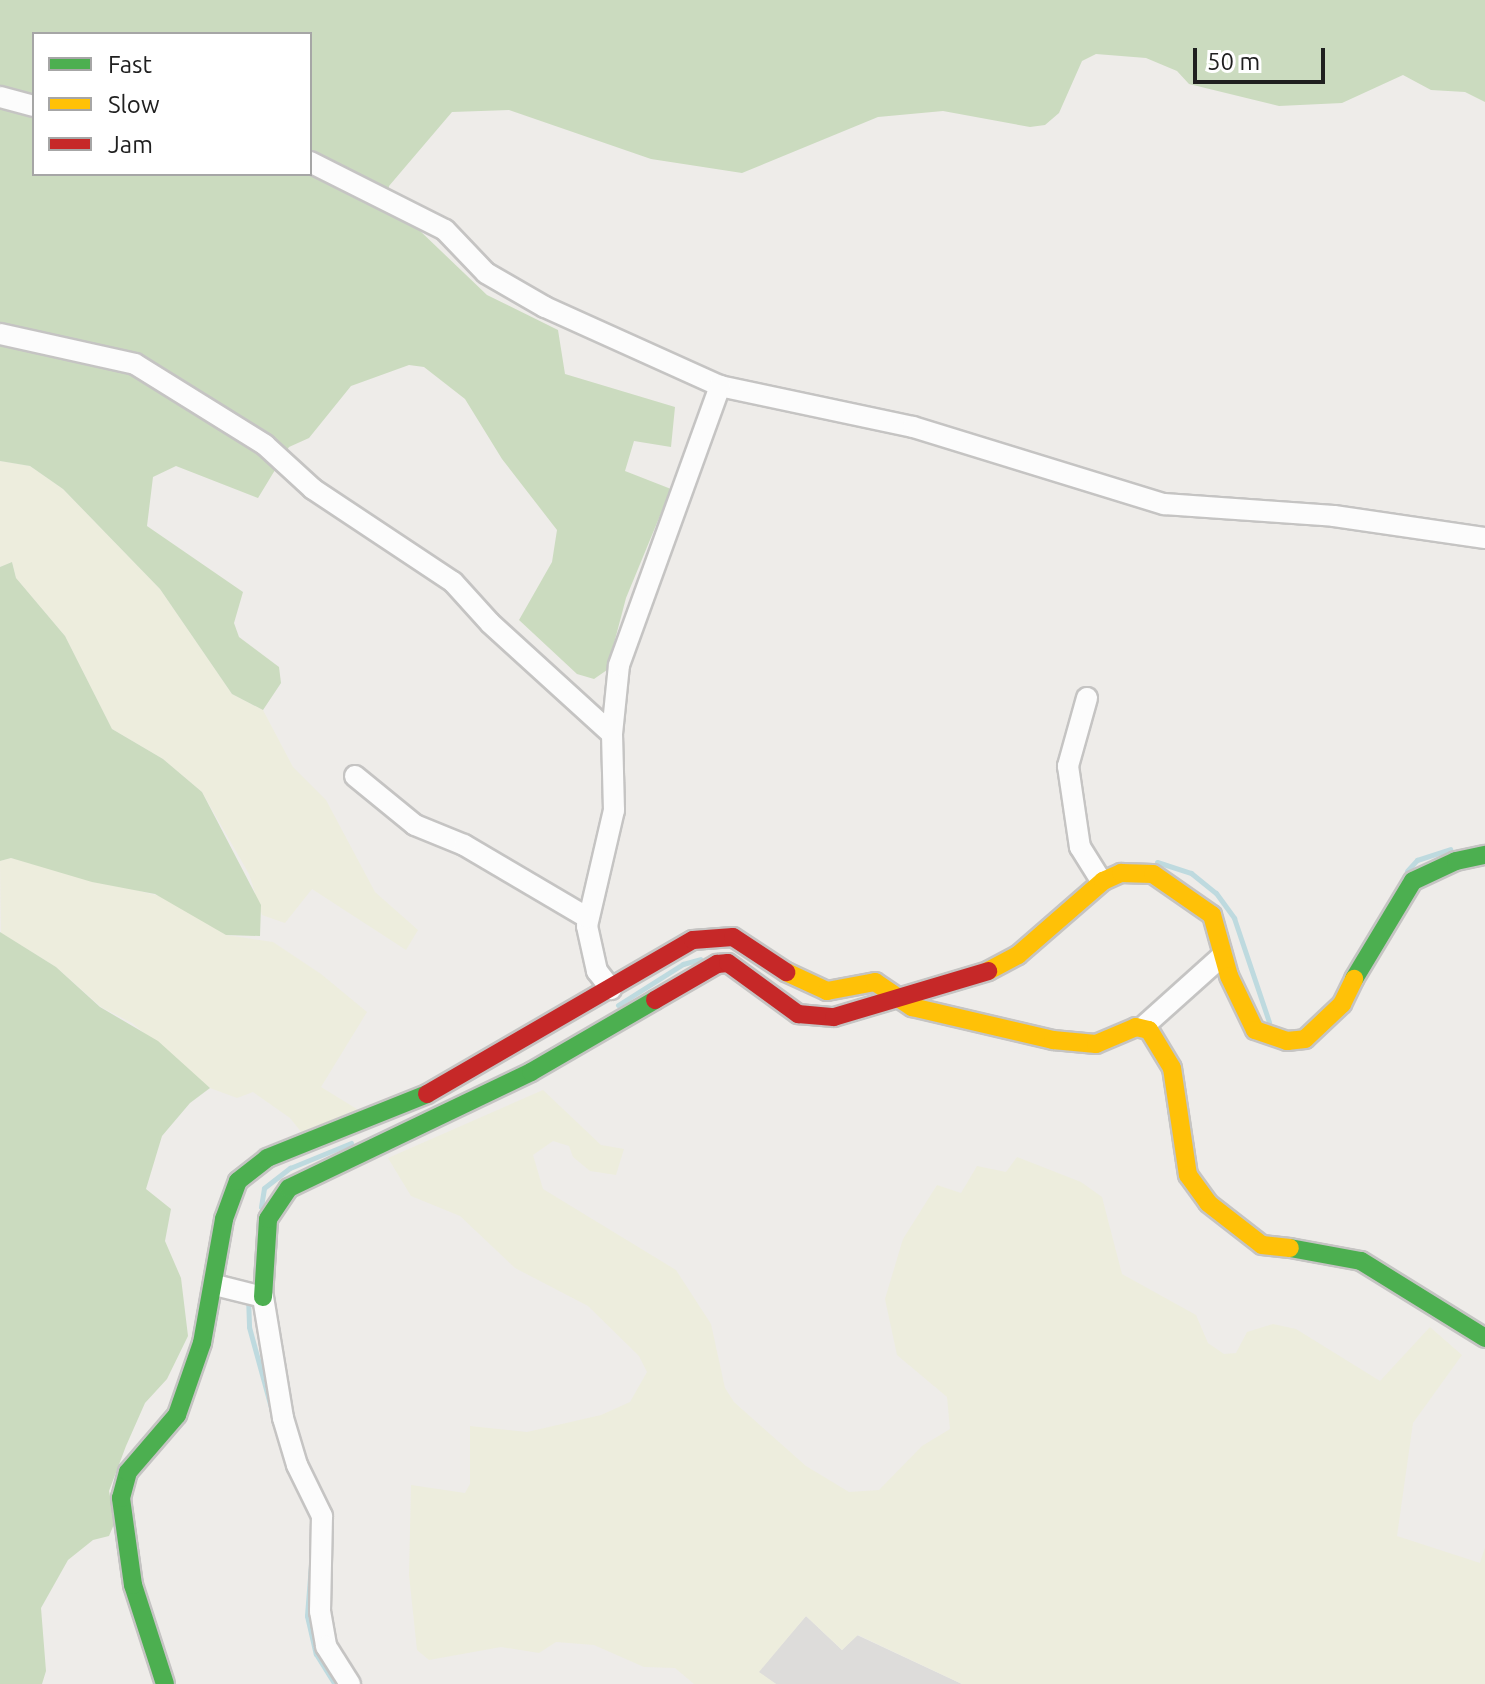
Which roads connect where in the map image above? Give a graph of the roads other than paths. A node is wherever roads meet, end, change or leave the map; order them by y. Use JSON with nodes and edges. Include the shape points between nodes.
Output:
{"nodes":[{"id":1,"x":0,"y":97,"type":"edge"},
{"id":2,"x":32,"y":105,"type":"edge"},
{"id":3,"x":312,"y":163,"type":"edge"},
{"id":4,"x":0,"y":334,"type":"edge"},
{"id":5,"x":720,"y":386,"type":"junction"},
{"id":6,"x":1485,"y":538,"type":"edge"},
{"id":7,"x":1087,"y":698,"type":"dead end"},
{"id":8,"x":612,"y":734,"type":"junction"},
{"id":9,"x":355,"y":776,"type":"dead end"},
{"id":10,"x":1485,"y":855,"type":"edge"},
{"id":11,"x":1097,"y":874,"type":"junction"},
{"id":12,"x":588,"y":918,"type":"junction"},
{"id":13,"x":1222,"y":956,"type":"junction"},
{"id":14,"x":611,"y":989,"type":"junction"},
{"id":15,"x":891,"y":994,"type":"junction"},
{"id":16,"x":1143,"y":1027,"type":"junction"},
{"id":17,"x":215,"y":1285,"type":"junction"},
{"id":18,"x":263,"y":1297,"type":"junction"},
{"id":19,"x":1485,"y":1338,"type":"edge"},
{"id":20,"x":165,"y":1684,"type":"edge"},
{"id":21,"x":350,"y":1684,"type":"edge"}],
"edges":[{"from":1,"to":2,"type":"street"},
{"from":3,"to":5,"type":"street","via":[[445,230],[486,273],[545,307]]},
{"from":4,"to":8,"type":"street","via":[[135,364],[265,445],[313,489],[453,582],[490,623]]},
{"from":5,"to":6,"type":"street","via":[[913,427],[1164,504],[1334,516]]},
{"from":5,"to":8,"type":"street","via":[[619,665]]},
{"from":7,"to":11,"type":"street","via":[[1068,766],[1080,847]]},
{"from":8,"to":12,"type":"street","via":[[614,810]]},
{"from":9,"to":12,"type":"street","via":[[415,825],[464,845]]},
{"from":10,"to":13,"type":"street","via":[[1456,861],[1413,881],[1369,948],[1342,1004],[1305,1039],[1287,1041],[1255,1030]]},
{"from":11,"to":13,"type":"street","via":[[1153,874],[1176,885],[1212,915]]},
{"from":11,"to":15,"type":"street","via":[[1018,955],[977,977]]},
{"from":12,"to":14,"type":"street","via":[[597,971]]},
{"from":13,"to":16,"type":"street"},
{"from":14,"to":15,"type":"street","via":[[693,940],[723,934],[809,987]]},
{"from":14,"to":17,"type":"street","via":[[406,1105],[267,1158],[238,1181],[224,1219]]},
{"from":15,"to":16,"type":"street","via":[[954,1019],[1053,1040],[1096,1044]]},
{"from":15,"to":18,"type":"street","via":[[834,1017],[813,1017],[798,1014],[728,963],[706,969],[531,1072],[289,1188],[268,1219]]},
{"from":16,"to":19,"type":"street","via":[[1161,1043],[1172,1068],[1188,1175],[1208,1203],[1262,1245],[1325,1251],[1361,1261]]},
{"from":17,"to":18,"type":"street"},
{"from":17,"to":20,"type":"street","via":[[177,1415],[128,1472],[121,1498],[133,1585]]},
{"from":18,"to":21,"type":"street","via":[[283,1418],[297,1465],[322,1516],[320,1611],[326,1646]]}]}
